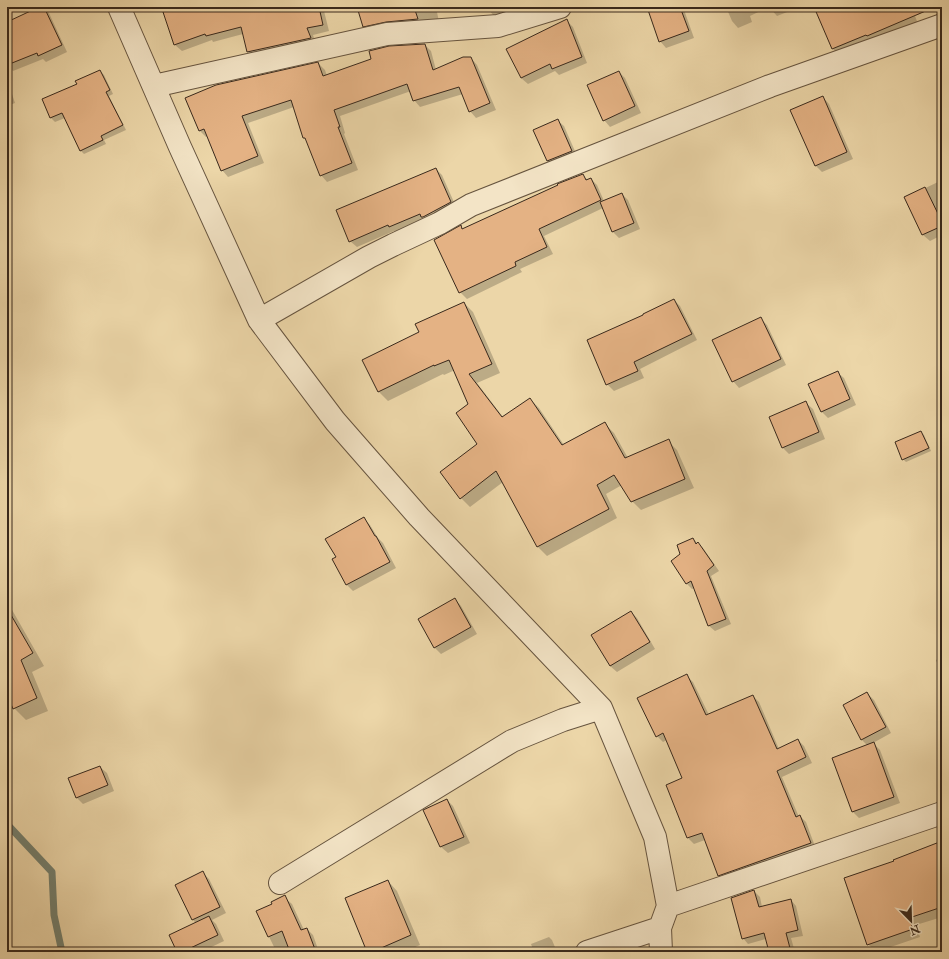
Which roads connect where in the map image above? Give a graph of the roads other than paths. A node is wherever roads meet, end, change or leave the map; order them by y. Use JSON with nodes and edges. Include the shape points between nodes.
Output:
{"nodes":[{"id":1,"x":119,"y":7,"type":"edge"},
{"id":2,"x":560,"y":7,"type":"edge"},
{"id":3,"x":942,"y":25,"type":"edge"},
{"id":4,"x":154,"y":86,"type":"junction"},
{"id":5,"x":259,"y":320,"type":"junction"},
{"id":6,"x":601,"y":708,"type":"junction"},
{"id":7,"x":942,"y":813,"type":"edge"},
{"id":8,"x":280,"y":883,"type":"dead end"},
{"id":9,"x":668,"y":906,"type":"junction"},
{"id":10,"x":660,"y":928,"type":"junction"},
{"id":11,"x":587,"y":952,"type":"edge"},
{"id":12,"x":661,"y":952,"type":"edge"}],
"edges":[{"from":1,"to":4,"type":"street"},
{"from":2,"to":4,"type":"street","via":[[498,26],[386,34]]},
{"from":3,"to":5,"type":"street","via":[[770,86],[471,205],[369,257]]},
{"from":4,"to":5,"type":"street"},
{"from":5,"to":6,"type":"street","via":[[335,421],[419,517]]},
{"from":6,"to":8,"type":"street","via":[[512,741]]},
{"from":6,"to":9,"type":"street","via":[[655,837]]},
{"from":7,"to":9,"type":"street"},
{"from":9,"to":10,"type":"street"},
{"from":10,"to":11,"type":"street"},
{"from":10,"to":12,"type":"street"}]}
